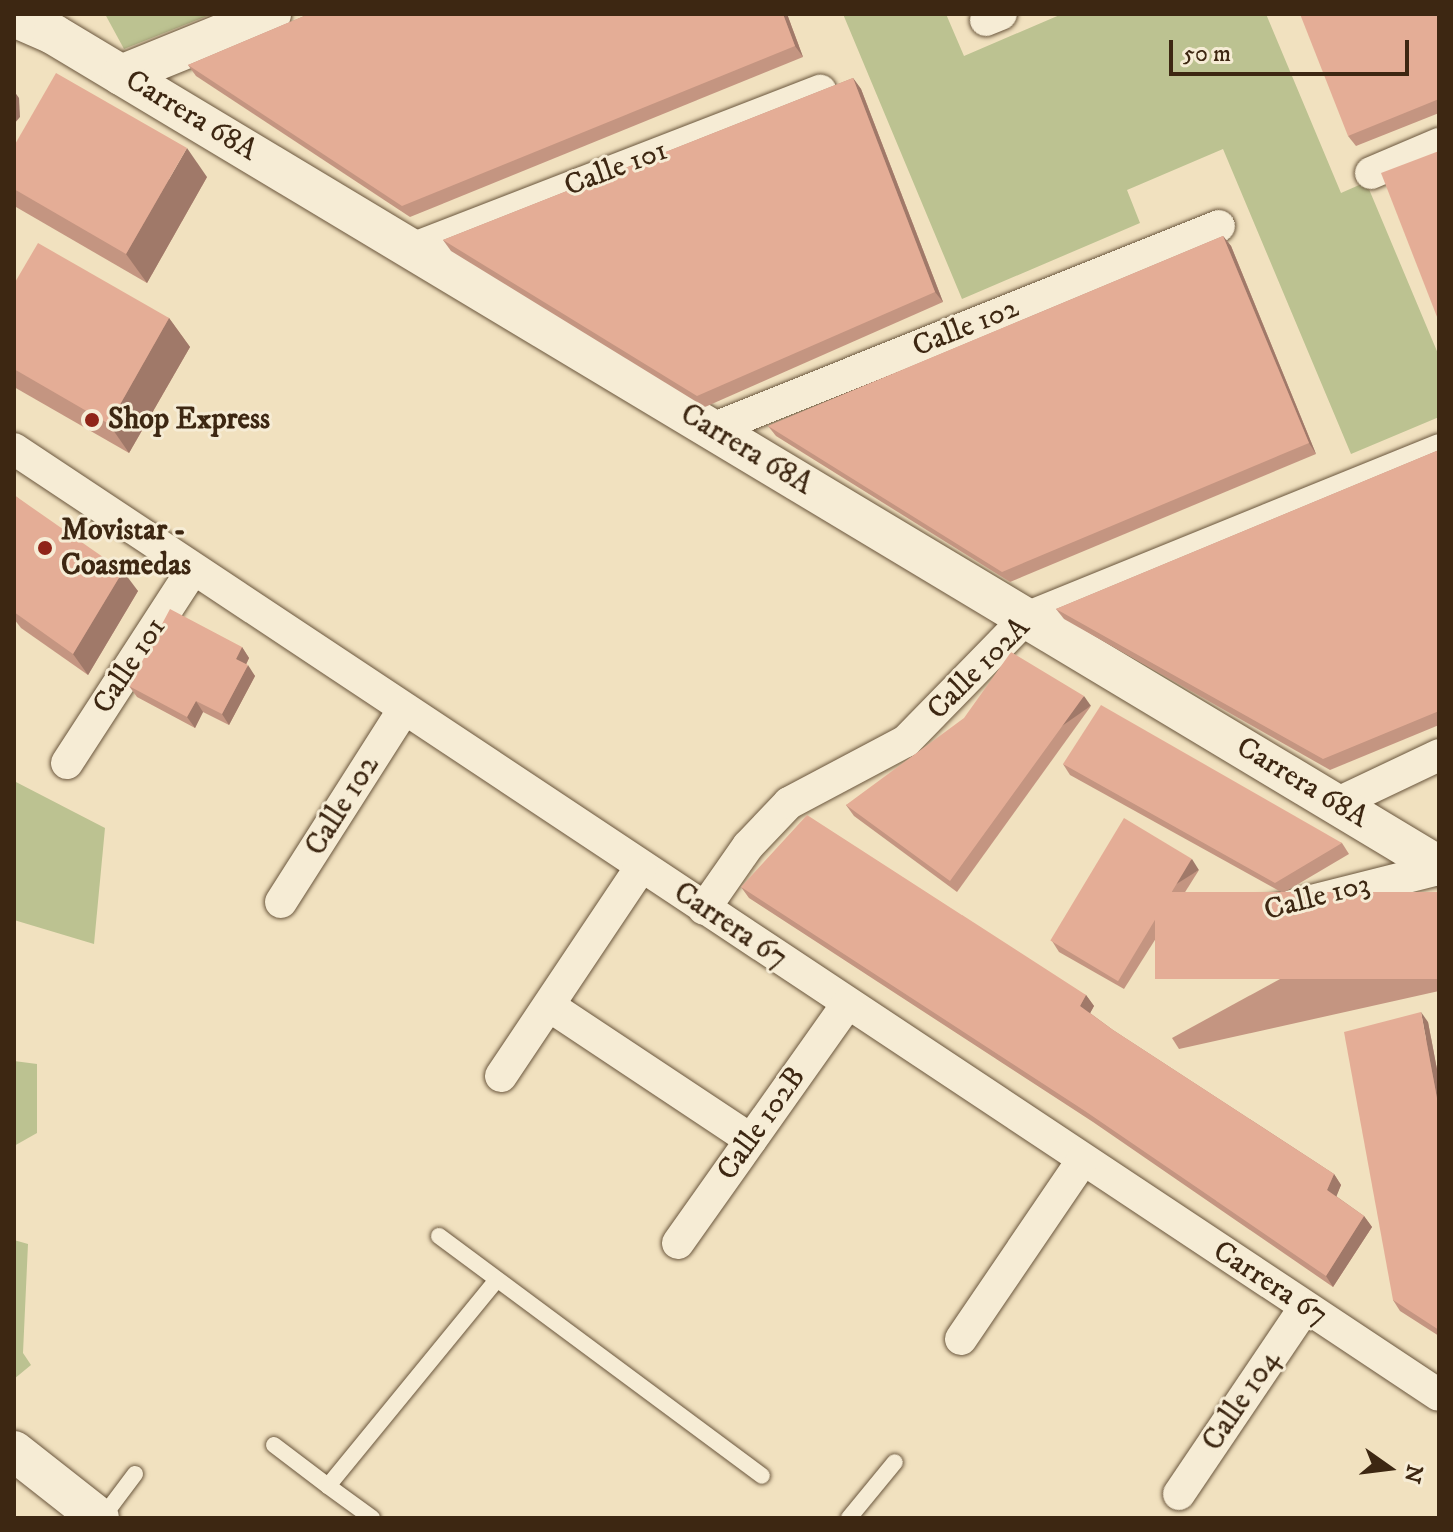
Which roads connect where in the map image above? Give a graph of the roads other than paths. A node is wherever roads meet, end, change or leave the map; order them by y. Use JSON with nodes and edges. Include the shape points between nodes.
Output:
{"nodes":[{"id":1,"x":271,"y":14,"type":"edge"},
{"id":2,"x":14,"y":17,"type":"edge"},
{"id":3,"x":56,"y":21,"type":"edge"},
{"id":4,"x":121,"y":75,"type":"junction"},
{"id":5,"x":820,"y":91,"type":"edge"},
{"id":6,"x":1439,"y":144,"type":"edge"},
{"id":7,"x":1371,"y":173,"type":"dead end"},
{"id":8,"x":1219,"y":226,"type":"dead end"},
{"id":9,"x":412,"y":249,"type":"junction"},
{"id":10,"x":712,"y":429,"type":"junction"},
{"id":11,"x":1439,"y":450,"type":"edge"},
{"id":12,"x":17,"y":452,"type":"edge"},
{"id":13,"x":193,"y":569,"type":"junction"},
{"id":14,"x":1026,"y":618,"type":"junction"},
{"id":15,"x":404,"y":709,"type":"junction"},
{"id":16,"x":1439,"y":755,"type":"edge"},
{"id":17,"x":67,"y":763,"type":"dead end"},
{"id":18,"x":1336,"y":804,"type":"junction"},
{"id":19,"x":641,"y":867,"type":"junction"},
{"id":20,"x":1439,"y":867,"type":"edge"},
{"id":21,"x":281,"y":902,"type":"dead end"},
{"id":22,"x":704,"y":909,"type":"junction"},
{"id":23,"x":1196,"y":930,"type":"dead end"},
{"id":24,"x":847,"y":1004,"type":"junction"},
{"id":25,"x":551,"y":1007,"type":"junction"},
{"id":26,"x":501,"y":1076,"type":"dead end"},
{"id":27,"x":751,"y":1140,"type":"junction"},
{"id":28,"x":1082,"y":1161,"type":"junction"},
{"id":29,"x":439,"y":1236,"type":"dead end"},
{"id":30,"x":678,"y":1243,"type":"dead end"},
{"id":31,"x":495,"y":1282,"type":"junction"},
{"id":32,"x":1305,"y":1307,"type":"junction"},
{"id":33,"x":961,"y":1339,"type":"dead end"},
{"id":34,"x":1439,"y":1395,"type":"edge"},
{"id":35,"x":274,"y":1445,"type":"dead end"},
{"id":36,"x":14,"y":1451,"type":"edge"},
{"id":37,"x":895,"y":1462,"type":"dead end"},
{"id":38,"x":135,"y":1474,"type":"dead end"},
{"id":39,"x":762,"y":1476,"type":"dead end"},
{"id":40,"x":328,"y":1486,"type":"junction"},
{"id":41,"x":1179,"y":1494,"type":"dead end"},
{"id":42,"x":100,"y":1518,"type":"edge"},
{"id":43,"x":372,"y":1518,"type":"edge"},
{"id":44,"x":849,"y":1518,"type":"edge"}],
"edges":[{"from":1,"to":4,"type":"street"},
{"from":2,"to":3,"type":"street","name":"Carrera 68A"},
{"from":3,"to":4,"type":"street","name":"Carrera 68A"},
{"from":4,"to":9,"type":"street","name":"Carrera 68A"},
{"from":5,"to":9,"type":"street","name":"Calle 101"},
{"from":6,"to":7,"type":"street"},
{"from":8,"to":10,"type":"street","name":"Calle 102"},
{"from":9,"to":10,"type":"street","name":"Carrera 68A"},
{"from":10,"to":14,"type":"street","name":"Carrera 68A"},
{"from":11,"to":14,"type":"street","name":"Calle 102A"},
{"from":12,"to":13,"type":"street","name":"Carrera 67"},
{"from":13,"to":15,"type":"street","name":"Carrera 67"},
{"from":13,"to":17,"type":"street","name":"Calle 101"},
{"from":14,"to":18,"type":"street","name":"Carrera 68A"},
{"from":14,"to":22,"type":"street","name":"Calle 102A","via":[[906,741],[789,803],[748,846]]},
{"from":15,"to":19,"type":"street","name":"Carrera 67"},
{"from":15,"to":21,"type":"street","name":"Calle 102"},
{"from":16,"to":18,"type":"street"},
{"from":18,"to":20,"type":"street","name":"Carrera 68A"},
{"from":19,"to":22,"type":"street","name":"Carrera 67"},
{"from":19,"to":25,"type":"street"},
{"from":20,"to":23,"type":"street","name":"Calle 103"},
{"from":22,"to":24,"type":"street","name":"Carrera 67"},
{"from":24,"to":27,"type":"street","name":"Calle 102B"},
{"from":24,"to":28,"type":"street","name":"Carrera 67"},
{"from":25,"to":26,"type":"street"},
{"from":25,"to":27,"type":"street"},
{"from":27,"to":30,"type":"street","name":"Calle 102B"},
{"from":28,"to":32,"type":"street","name":"Carrera 67"},
{"from":28,"to":33,"type":"street"},
{"from":29,"to":31,"type":"lane"},
{"from":31,"to":39,"type":"lane"},
{"from":31,"to":40,"type":"lane"},
{"from":32,"to":34,"type":"street","name":"Carrera 67"},
{"from":32,"to":41,"type":"street","name":"Calle 104"},
{"from":35,"to":40,"type":"lane"},
{"from":36,"to":42,"type":"street"},
{"from":37,"to":44,"type":"lane"},
{"from":38,"to":42,"type":"lane"},
{"from":40,"to":43,"type":"lane"}]}
